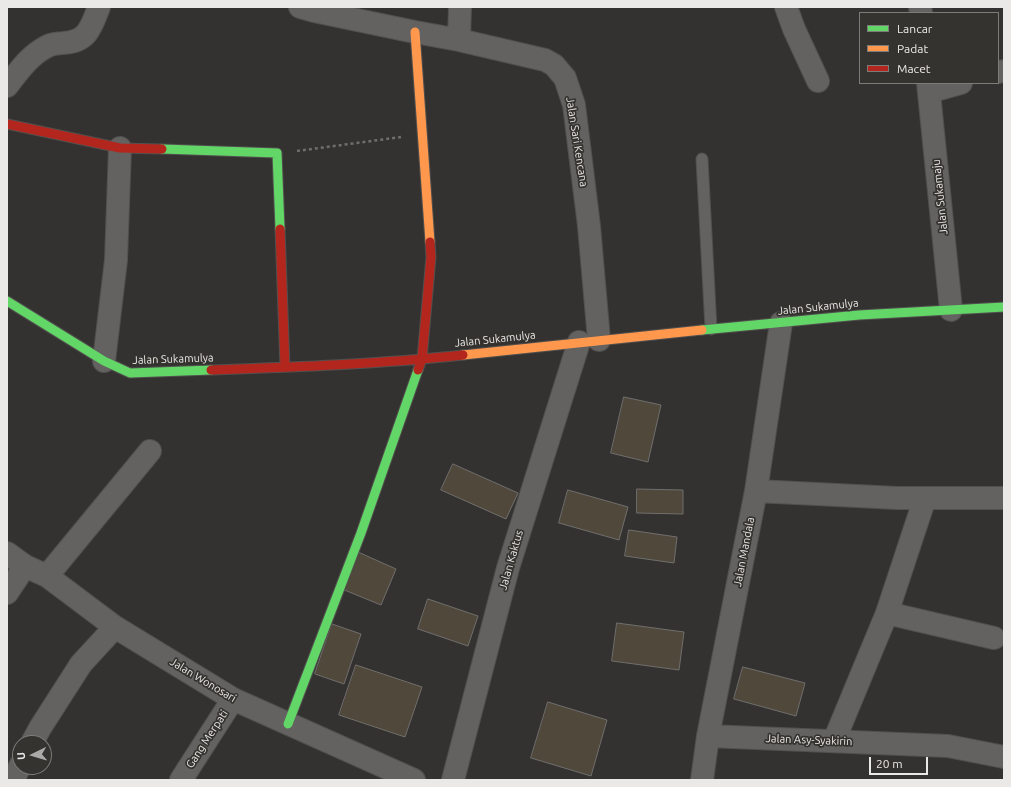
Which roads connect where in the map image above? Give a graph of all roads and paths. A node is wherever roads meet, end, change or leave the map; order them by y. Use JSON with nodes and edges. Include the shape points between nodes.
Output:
{"nodes":[{"id":1,"x":99,"y":7,"type":"edge"},
{"id":2,"x":300,"y":7,"type":"edge"},
{"id":3,"x":460,"y":7,"type":"edge"},
{"id":4,"x":786,"y":7,"type":"edge"},
{"id":5,"x":415,"y":32,"type":"junction"},
{"id":6,"x":459,"y":40,"type":"junction"},
{"id":7,"x":818,"y":81,"type":"dead end"},
{"id":8,"x":955,"y":84,"type":"edge"},
{"id":9,"x":7,"y":86,"type":"edge"},
{"id":10,"x":929,"y":88,"type":"edge"},
{"id":11,"x":7,"y":124,"type":"edge"},
{"id":12,"x":422,"y":134,"type":"junction"},
{"id":13,"x":120,"y":148,"type":"junction"},
{"id":14,"x":277,"y":153,"type":"junction"},
{"id":15,"x":702,"y":159,"type":"dead end"},
{"id":16,"x":7,"y":302,"type":"edge"},
{"id":17,"x":1004,"y":307,"type":"edge"},
{"id":18,"x":951,"y":310,"type":"junction"},
{"id":19,"x":781,"y":323,"type":"junction"},
{"id":20,"x":711,"y":329,"type":"junction"},
{"id":21,"x":589,"y":341,"type":"junction"},
{"id":22,"x":422,"y":359,"type":"junction"},
{"id":23,"x":104,"y":361,"type":"junction"},
{"id":24,"x":285,"y":367,"type":"junction"},
{"id":25,"x":150,"y":451,"type":"dead end"},
{"id":26,"x":756,"y":491,"type":"junction"},
{"id":27,"x":925,"y":498,"type":"junction"},
{"id":28,"x":1004,"y":498,"type":"edge"},
{"id":29,"x":7,"y":553,"type":"edge"},
{"id":30,"x":25,"y":566,"type":"junction"},
{"id":31,"x":47,"y":576,"type":"junction"},
{"id":32,"x":7,"y":593,"type":"edge"},
{"id":33,"x":887,"y":613,"type":"junction"},
{"id":34,"x":115,"y":627,"type":"junction"},
{"id":35,"x":994,"y":638,"type":"dead end"},
{"id":36,"x":233,"y":699,"type":"junction"},
{"id":37,"x":288,"y":724,"type":"junction"},
{"id":38,"x":36,"y":735,"type":"edge"},
{"id":39,"x":708,"y":736,"type":"junction"},
{"id":40,"x":834,"y":741,"type":"junction"},
{"id":41,"x":1004,"y":757,"type":"edge"},
{"id":42,"x":181,"y":780,"type":"edge"},
{"id":43,"x":414,"y":780,"type":"edge"},
{"id":44,"x":453,"y":780,"type":"edge"},
{"id":45,"x":702,"y":780,"type":"edge"}],
"edges":[{"from":1,"to":9,"type":"street","via":[[83,38],[46,46],[19,70]]},
{"from":2,"to":5,"type":"street","name":"Jalan Sari Kencana"},
{"from":3,"to":6,"type":"street"},
{"from":4,"to":7,"type":"street"},
{"from":5,"to":6,"type":"street","name":"Jalan Sari Kencana"},
{"from":5,"to":12,"type":"street"},
{"from":6,"to":21,"type":"street","name":"Jalan Sari Kencana","via":[[545,60],[554,65],[565,78],[574,105],[589,226]]},
{"from":8,"to":10,"type":"street"},
{"from":10,"to":18,"type":"street","name":"Jalan Sukamaju"},
{"from":11,"to":13,"type":"street"},
{"from":12,"to":14,"type":"path"},
{"from":12,"to":22,"type":"street","via":[[431,257]]},
{"from":13,"to":14,"type":"street"},
{"from":13,"to":23,"type":"street","via":[[116,260]]},
{"from":14,"to":24,"type":"street"},
{"from":15,"to":20,"type":"lane"},
{"from":16,"to":23,"type":"street","name":"Jalan Sukamulya"},
{"from":17,"to":18,"type":"street","name":"Jalan Sukamulya"},
{"from":18,"to":19,"type":"street","name":"Jalan Sukamulya","via":[[858,315]]},
{"from":19,"to":20,"type":"street","name":"Jalan Sukamulya"},
{"from":19,"to":26,"type":"street","name":"Jalan Mandala"},
{"from":20,"to":21,"type":"street","name":"Jalan Sukamulya"},
{"from":21,"to":22,"type":"street","name":"Jalan Sukamulya"},
{"from":21,"to":44,"type":"street","name":"Jalan Kaktus","via":[[508,568]]},
{"from":22,"to":24,"type":"street","name":"Jalan Sukamulya"},
{"from":22,"to":37,"type":"street","via":[[362,533]]},
{"from":23,"to":24,"type":"street","name":"Jalan Sukamulya","via":[[130,373]]},
{"from":25,"to":31,"type":"street"},
{"from":26,"to":27,"type":"street"},
{"from":26,"to":39,"type":"street","name":"Jalan Mandala"},
{"from":27,"to":28,"type":"street"},
{"from":27,"to":33,"type":"street"},
{"from":29,"to":30,"type":"street","name":"Jalan Wonosari"},
{"from":30,"to":31,"type":"street","name":"Jalan Wonosari"},
{"from":30,"to":32,"type":"street"},
{"from":31,"to":34,"type":"street","name":"Jalan Wonosari"},
{"from":33,"to":35,"type":"street"},
{"from":33,"to":40,"type":"street"},
{"from":34,"to":36,"type":"street","name":"Jalan Wonosari"},
{"from":34,"to":38,"type":"street","via":[[81,664]]},
{"from":36,"to":37,"type":"street","name":"Jalan Wonosari"},
{"from":36,"to":42,"type":"street","name":"Gang Merpati"},
{"from":37,"to":43,"type":"street","name":"Jalan Wonosari"},
{"from":39,"to":40,"type":"street","name":"Jalan Asy-Syakirin"},
{"from":39,"to":45,"type":"street","name":"Jalan Mandala"},
{"from":40,"to":41,"type":"street","name":"Jalan Asy-Syakirin","via":[[948,746]]}]}
